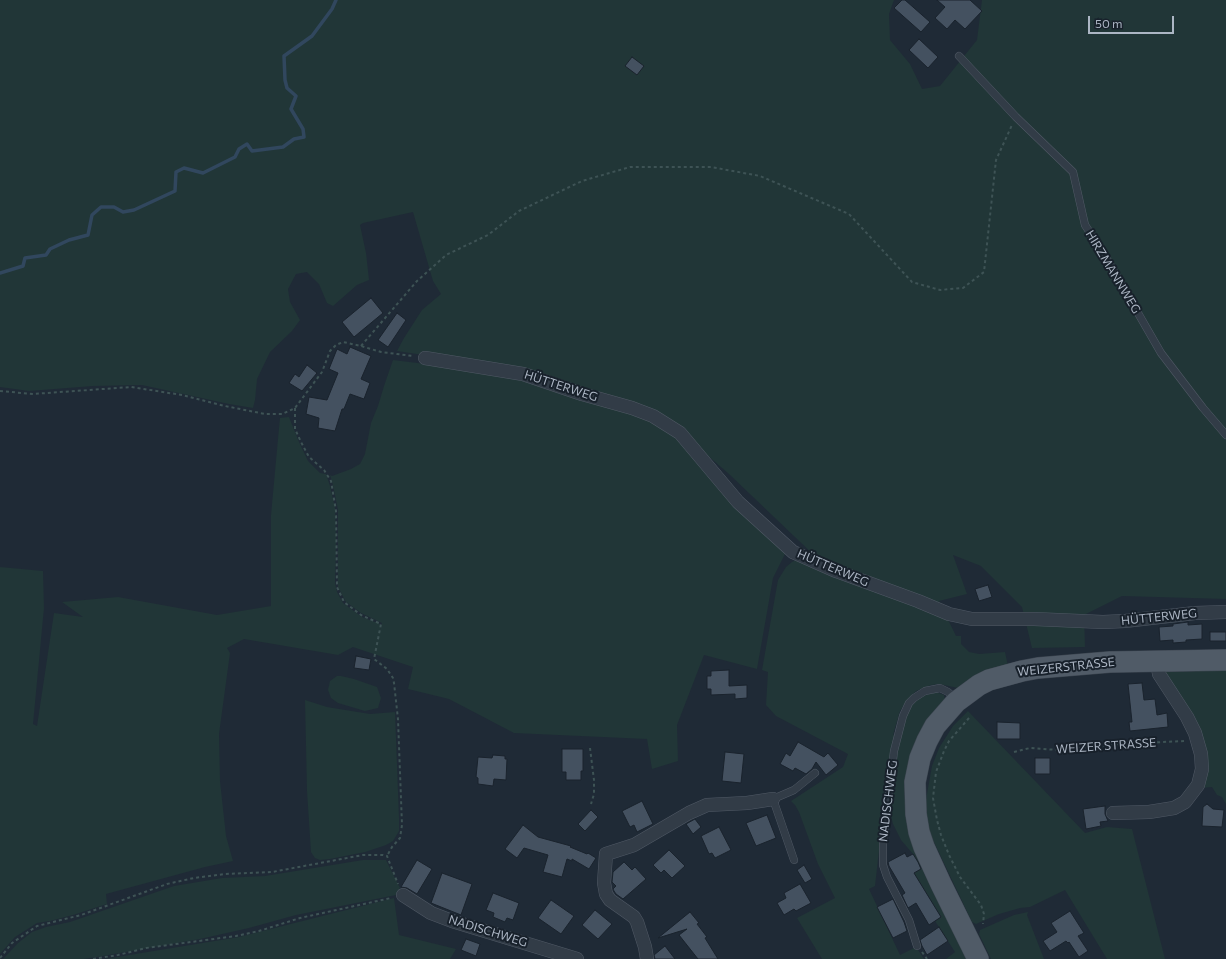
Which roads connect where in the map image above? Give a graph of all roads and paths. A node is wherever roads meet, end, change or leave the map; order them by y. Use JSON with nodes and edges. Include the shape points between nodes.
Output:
{"nodes":[{"id":1,"x":959,"y":56,"type":"dead end"},
{"id":2,"x":1016,"y":117,"type":"junction"},
{"id":3,"x":361,"y":346,"type":"junction"},
{"id":4,"x":424,"y":358,"type":"joint"},
{"id":5,"x":0,"y":391,"type":"edge"},
{"id":6,"x":295,"y":408,"type":"junction"},
{"id":7,"x":1226,"y":435,"type":"edge"},
{"id":8,"x":1226,"y":612,"type":"edge"},
{"id":9,"x":1226,"y":660,"type":"edge"},
{"id":10,"x":1157,"y":661,"type":"junction"},
{"id":11,"x":955,"y":699,"type":"junction"},
{"id":12,"x":970,"y":718,"type":"dead end"},
{"id":13,"x":1195,"y":733,"type":"junction"},
{"id":14,"x":590,"y":748,"type":"dead end"},
{"id":15,"x":1014,"y":752,"type":"dead end"},
{"id":16,"x":815,"y":774,"type":"dead end"},
{"id":17,"x":772,"y":799,"type":"junction"},
{"id":18,"x":590,"y":804,"type":"dead end"},
{"id":19,"x":1112,"y":814,"type":"dead end"},
{"id":20,"x":388,"y":856,"type":"junction"},
{"id":21,"x":794,"y":860,"type":"dead end"},
{"id":22,"x":403,"y":895,"type":"junction"},
{"id":23,"x":984,"y":924,"type":"dead end"},
{"id":24,"x":918,"y":946,"type":"dead end"},
{"id":25,"x":0,"y":958,"type":"edge"},
{"id":26,"x":93,"y":959,"type":"edge"},
{"id":27,"x":577,"y":959,"type":"edge"},
{"id":28,"x":647,"y":959,"type":"edge"},
{"id":29,"x":978,"y":959,"type":"edge"}],
"edges":[{"from":1,"to":2,"type":"lane","name":"HIRZMANNWEG"},
{"from":2,"to":3,"type":"path","via":[[996,160],[984,272],[963,288],[940,290],[912,282],[849,214],[760,176],[711,167],[630,167],[582,181],[519,211],[488,235],[446,255],[417,281]]},
{"from":2,"to":7,"type":"lane","name":"HIRZMANNWEG","via":[[1073,172],[1085,224],[1161,353]]},
{"from":3,"to":4,"type":"path","via":[[381,352]]},
{"from":3,"to":6,"type":"path","via":[[343,342],[336,345],[330,351],[322,372]]},
{"from":4,"to":8,"type":"street","name":"HÜTTERWEG","via":[[523,374],[653,416],[680,433],[738,502],[794,552],[836,571],[949,614],[972,618],[1103,622]]},
{"from":5,"to":6,"type":"path","via":[[33,394],[131,386],[265,414],[282,414]]},
{"from":6,"to":20,"type":"path","via":[[295,429],[301,442],[309,457],[324,470],[331,481],[336,511],[337,587],[344,602],[361,615],[381,624],[374,660],[387,669],[394,683],[402,825],[400,838]]},
{"from":9,"to":10,"type":"main road","name":"WEIZERSTRASSE"},
{"from":10,"to":11,"type":"main road","name":"WEIZERSTRASSE","via":[[1062,666],[1022,671],[989,680]]},
{"from":10,"to":13,"type":"street","via":[[1158,674]]},
{"from":11,"to":24,"type":"lane","name":"NADISCHWEG","via":[[940,688],[925,691],[914,698],[903,716],[893,758],[883,865],[909,920]]},
{"from":11,"to":29,"type":"main road","name":"WEIZERSTRASSE","via":[[935,726],[920,758],[915,782],[916,814],[924,847]]},
{"from":12,"to":23,"type":"path","via":[[957,730],[944,751],[936,772],[933,798],[935,814],[949,855],[960,877],[981,905]]},
{"from":13,"to":15,"type":"path","name":"WEIZER STRASSE","via":[[1186,741],[1058,750],[1030,748]]},
{"from":13,"to":19,"type":"street","via":[[1202,768],[1198,785],[1185,802],[1165,810]]},
{"from":14,"to":18,"type":"path","via":[[594,794]]},
{"from":16,"to":17,"type":"lane","via":[[794,790]]},
{"from":17,"to":21,"type":"lane"},
{"from":17,"to":28,"type":"street","via":[[707,805],[634,845],[606,854],[606,894],[637,922]]},
{"from":20,"to":22,"type":"path"},
{"from":20,"to":25,"type":"path","via":[[363,855],[272,872],[225,874],[167,884],[81,915],[37,926],[12,943]]},
{"from":22,"to":26,"type":"path","via":[[300,918],[251,933],[146,948]]},
{"from":22,"to":27,"type":"street","name":"NADISCHWEG","via":[[431,913],[452,921]]}]}
